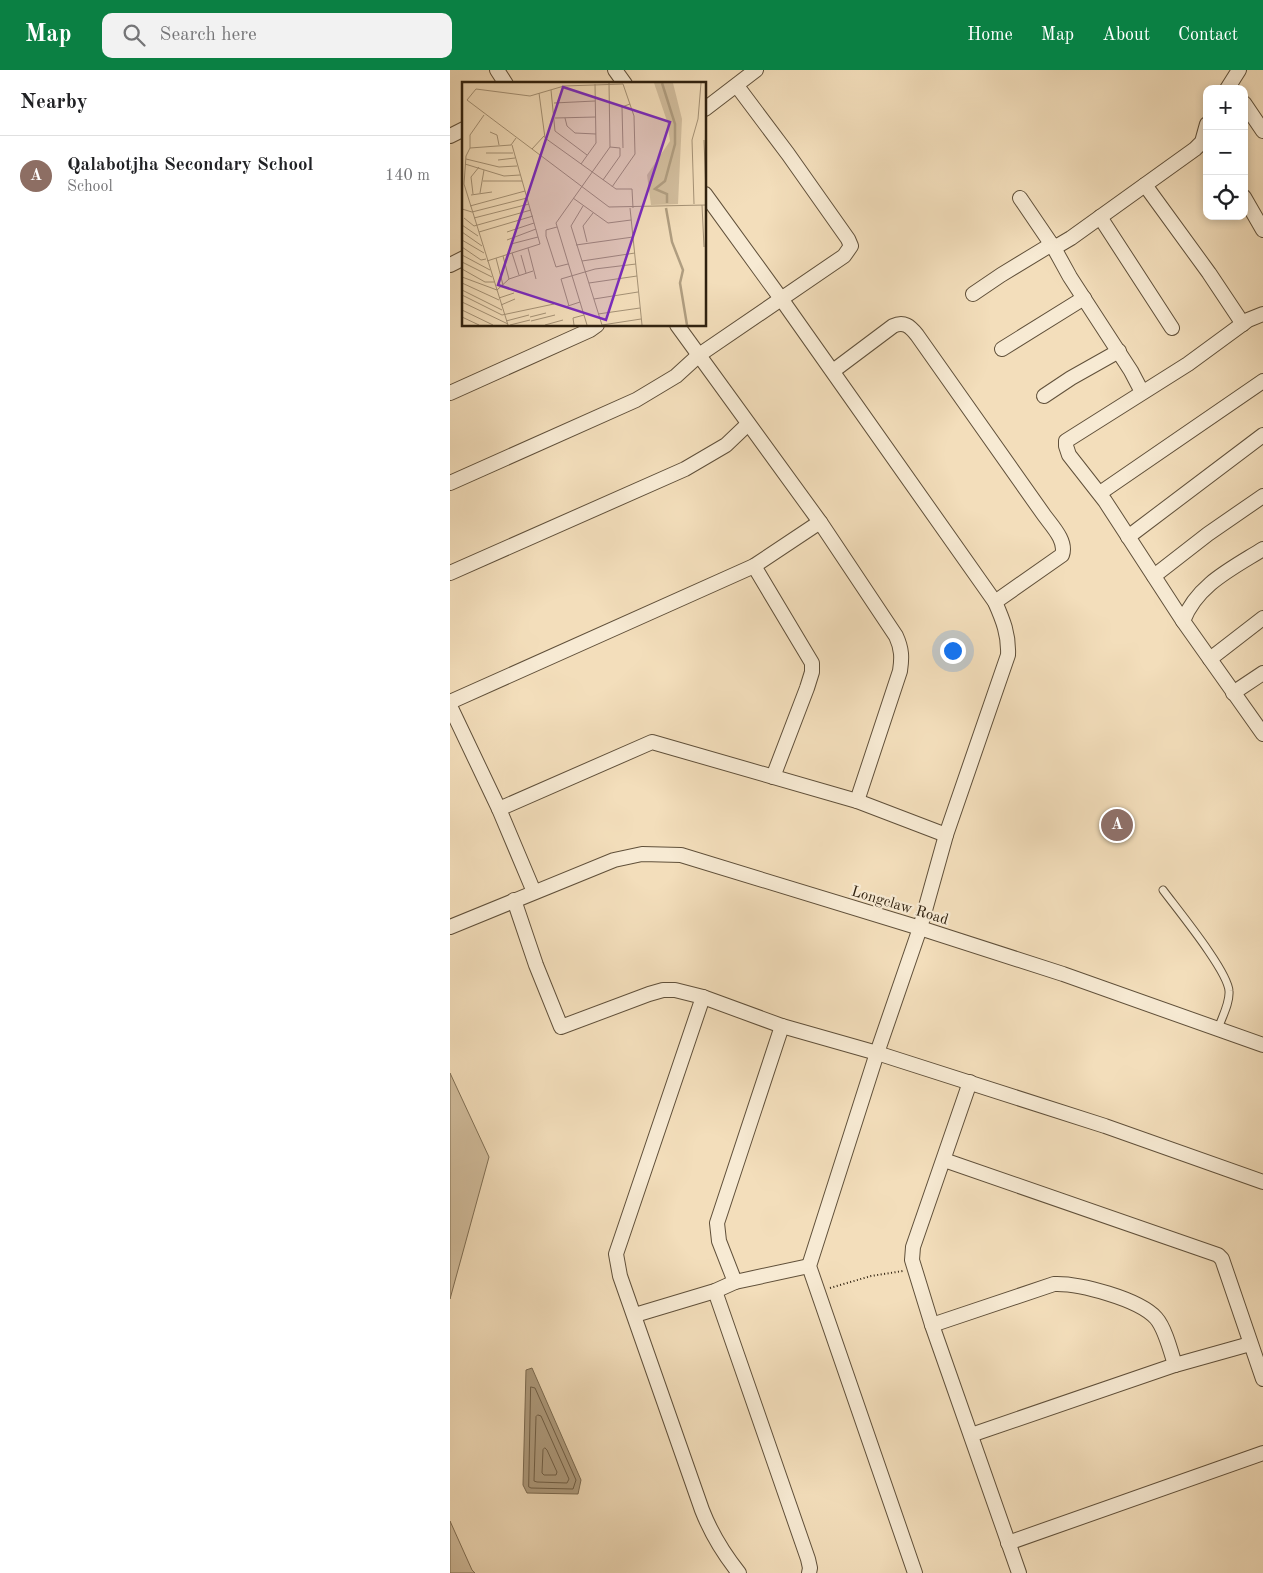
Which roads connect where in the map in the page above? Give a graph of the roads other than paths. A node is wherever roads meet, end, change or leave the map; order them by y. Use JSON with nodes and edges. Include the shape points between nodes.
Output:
{"nodes":[{"id":1,"x":497,"y":70,"type":"edge"},
{"id":2,"x":615,"y":70,"type":"edge"},
{"id":3,"x":756,"y":70,"type":"edge"},
{"id":4,"x":1239,"y":70,"type":"edge"},
{"id":5,"x":505,"y":82,"type":"edge"},
{"id":6,"x":624,"y":82,"type":"edge"},
{"id":7,"x":1232,"y":85,"type":"edge"},
{"id":8,"x":737,"y":86,"type":"junction"},
{"id":9,"x":706,"y":109,"type":"edge"},
{"id":10,"x":1248,"y":109,"type":"edge"},
{"id":11,"x":462,"y":130,"type":"edge"},
{"id":12,"x":1263,"y":132,"type":"edge"},
{"id":13,"x":450,"y":136,"type":"edge"},
{"id":14,"x":1203,"y":146,"type":"edge"},
{"id":15,"x":1145,"y":185,"type":"junction"},
{"id":16,"x":706,"y":195,"type":"edge"},
{"id":17,"x":1020,"y":198,"type":"dead end"},
{"id":18,"x":1248,"y":204,"type":"edge"},
{"id":19,"x":1100,"y":217,"type":"junction"},
{"id":20,"x":1263,"y":230,"type":"edge"},
{"id":21,"x":1053,"y":246,"type":"junction"},
{"id":22,"x":462,"y":259,"type":"edge"},
{"id":23,"x":450,"y":265,"type":"edge"},
{"id":24,"x":973,"y":294,"type":"dead end"},
{"id":25,"x":1084,"y":298,"type":"junction"},
{"id":26,"x":782,"y":300,"type":"junction"},
{"id":27,"x":1263,"y":314,"type":"edge"},
{"id":28,"x":1243,"y":324,"type":"junction"},
{"id":29,"x":596,"y":326,"type":"edge"},
{"id":30,"x":678,"y":326,"type":"edge"},
{"id":31,"x":1172,"y":328,"type":"dead end"},
{"id":32,"x":1002,"y":349,"type":"dead end"},
{"id":33,"x":1119,"y":351,"type":"junction"},
{"id":34,"x":699,"y":355,"type":"junction"},
{"id":35,"x":832,"y":371,"type":"junction"},
{"id":36,"x":1263,"y":381,"type":"edge"},
{"id":37,"x":1142,"y":392,"type":"junction"},
{"id":38,"x":450,"y":393,"type":"edge"},
{"id":39,"x":1044,"y":396,"type":"dead end"},
{"id":40,"x":748,"y":424,"type":"junction"},
{"id":41,"x":1263,"y":435,"type":"edge"},
{"id":42,"x":450,"y":483,"type":"edge"},
{"id":43,"x":1100,"y":493,"type":"junction"},
{"id":44,"x":1263,"y":496,"type":"edge"},
{"id":45,"x":820,"y":522,"type":"junction"},
{"id":46,"x":1128,"y":537,"type":"junction"},
{"id":47,"x":1263,"y":550,"type":"edge"},
{"id":48,"x":754,"y":566,"type":"junction"},
{"id":49,"x":450,"y":573,"type":"edge"},
{"id":50,"x":1154,"y":576,"type":"junction"},
{"id":51,"x":994,"y":602,"type":"junction"},
{"id":52,"x":1263,"y":618,"type":"edge"},
{"id":53,"x":1183,"y":621,"type":"junction"},
{"id":54,"x":1210,"y":660,"type":"junction"},
{"id":55,"x":1263,"y":673,"type":"edge"},
{"id":56,"x":1233,"y":693,"type":"junction"},
{"id":57,"x":450,"y":704,"type":"edge"},
{"id":58,"x":1263,"y":732,"type":"edge"},
{"id":59,"x":773,"y":777,"type":"junction"},
{"id":60,"x":857,"y":801,"type":"junction"},
{"id":61,"x":499,"y":809,"type":"junction"},
{"id":62,"x":946,"y":835,"type":"junction"},
{"id":63,"x":1163,"y":890,"type":"dead end"},
{"id":64,"x":524,"y":896,"type":"junction"},
{"id":65,"x":450,"y":927,"type":"edge"},
{"id":66,"x":920,"y":928,"type":"junction"},
{"id":67,"x":703,"y":997,"type":"junction"},
{"id":68,"x":782,"y":1026,"type":"junction"},
{"id":69,"x":1218,"y":1029,"type":"junction"},
{"id":70,"x":1263,"y":1045,"type":"edge"},
{"id":71,"x":877,"y":1053,"type":"junction"},
{"id":72,"x":970,"y":1082,"type":"junction"},
{"id":73,"x":944,"y":1160,"type":"junction"},
{"id":74,"x":1263,"y":1182,"type":"edge"},
{"id":75,"x":809,"y":1266,"type":"junction"},
{"id":76,"x":735,"y":1282,"type":"junction"},
{"id":77,"x":714,"y":1291,"type":"junction"},
{"id":78,"x":635,"y":1315,"type":"junction"},
{"id":79,"x":932,"y":1325,"type":"junction"},
{"id":80,"x":1250,"y":1344,"type":"junction"},
{"id":81,"x":1175,"y":1365,"type":"junction"},
{"id":82,"x":1263,"y":1379,"type":"edge"},
{"id":83,"x":971,"y":1435,"type":"junction"},
{"id":84,"x":1263,"y":1453,"type":"edge"},
{"id":85,"x":1008,"y":1543,"type":"junction"},
{"id":86,"x":739,"y":1573,"type":"edge"},
{"id":87,"x":809,"y":1573,"type":"edge"},
{"id":88,"x":915,"y":1573,"type":"edge"},
{"id":89,"x":1019,"y":1573,"type":"edge"}],
"edges":[{"from":1,"to":5,"type":"street"},
{"from":2,"to":6,"type":"street"},
{"from":3,"to":8,"type":"street"},
{"from":4,"to":7,"type":"street"},
{"from":8,"to":9,"type":"street"},
{"from":8,"to":26,"type":"street","via":[[851,244],[844,256]]},
{"from":10,"to":12,"type":"street"},
{"from":11,"to":13,"type":"street"},
{"from":14,"to":15,"type":"street"},
{"from":15,"to":19,"type":"street"},
{"from":15,"to":28,"type":"street"},
{"from":16,"to":26,"type":"street"},
{"from":17,"to":21,"type":"street"},
{"from":18,"to":20,"type":"street"},
{"from":19,"to":21,"type":"street","via":[[1071,238]]},
{"from":19,"to":31,"type":"street"},
{"from":21,"to":24,"type":"street"},
{"from":21,"to":25,"type":"street"},
{"from":22,"to":23,"type":"street"},
{"from":25,"to":32,"type":"street"},
{"from":25,"to":33,"type":"street"},
{"from":26,"to":34,"type":"street"},
{"from":26,"to":35,"type":"street"},
{"from":27,"to":28,"type":"street"},
{"from":28,"to":37,"type":"street"},
{"from":29,"to":38,"type":"street"},
{"from":30,"to":34,"type":"street"},
{"from":33,"to":37,"type":"street"},
{"from":33,"to":39,"type":"street"},
{"from":34,"to":40,"type":"street"},
{"from":34,"to":42,"type":"street","via":[[676,376],[636,400]]},
{"from":35,"to":51,"type":"street"},
{"from":35,"to":51,"type":"street","via":[[893,326],[902,323],[918,335],[1062,541],[1063,552],[1054,562]]},
{"from":36,"to":43,"type":"street"},
{"from":37,"to":43,"type":"street","via":[[1066,441],[1069,455]]},
{"from":40,"to":45,"type":"street"},
{"from":40,"to":49,"type":"street","via":[[726,445],[685,469]]},
{"from":41,"to":46,"type":"street"},
{"from":43,"to":46,"type":"street"},
{"from":44,"to":50,"type":"street"},
{"from":45,"to":48,"type":"street"},
{"from":45,"to":60,"type":"street","via":[[896,636],[902,654],[900,671]]},
{"from":46,"to":50,"type":"street"},
{"from":47,"to":53,"type":"street","via":[[1209,584],[1195,598]]},
{"from":48,"to":57,"type":"street"},
{"from":48,"to":59,"type":"street","via":[[812,663],[807,688]]},
{"from":50,"to":53,"type":"street"},
{"from":51,"to":62,"type":"street","via":[[1005,628],[1008,655]]},
{"from":52,"to":54,"type":"street"},
{"from":53,"to":54,"type":"street"},
{"from":54,"to":56,"type":"street"},
{"from":55,"to":56,"type":"street"},
{"from":56,"to":58,"type":"street"},
{"from":57,"to":61,"type":"street"},
{"from":59,"to":60,"type":"street"},
{"from":59,"to":61,"type":"street","via":[[652,742]]},
{"from":60,"to":62,"type":"street"},
{"from":61,"to":64,"type":"street"},
{"from":62,"to":66,"type":"street"},
{"from":63,"to":69,"type":"lane","via":[[1218,965],[1227,983],[1229,998]]},
{"from":64,"to":65,"type":"street","name":"Longclaw Road"},
{"from":64,"to":66,"type":"street","name":"Longclaw Road","via":[[614,860],[642,854],[681,855]]},
{"from":64,"to":67,"type":"street","via":[[536,965],[561,1027],[663,990]]},
{"from":66,"to":69,"type":"street","name":"Longclaw Road"},
{"from":66,"to":71,"type":"street"},
{"from":67,"to":68,"type":"street"},
{"from":67,"to":78,"type":"street","via":[[616,1254],[620,1276]]},
{"from":68,"to":71,"type":"street"},
{"from":68,"to":76,"type":"street","via":[[717,1223],[719,1241]]},
{"from":69,"to":70,"type":"street","name":"Longclaw Road"},
{"from":71,"to":72,"type":"street"},
{"from":71,"to":75,"type":"street"},
{"from":72,"to":73,"type":"street"},
{"from":72,"to":74,"type":"street"},
{"from":73,"to":79,"type":"street","via":[[913,1247],[912,1260]]},
{"from":73,"to":80,"type":"street","via":[[1218,1255]]},
{"from":75,"to":76,"type":"street"},
{"from":75,"to":88,"type":"street"},
{"from":76,"to":77,"type":"street"},
{"from":77,"to":78,"type":"street"},
{"from":77,"to":87,"type":"street","via":[[808,1559]]},
{"from":78,"to":86,"type":"street","via":[[702,1510],[711,1532]]},
{"from":79,"to":81,"type":"street","via":[[1054,1284],[1075,1285],[1129,1301],[1150,1312],[1161,1326]]},
{"from":79,"to":83,"type":"street"},
{"from":80,"to":81,"type":"street"},
{"from":80,"to":82,"type":"street"},
{"from":81,"to":83,"type":"street"},
{"from":83,"to":85,"type":"street"},
{"from":84,"to":85,"type":"street"},
{"from":85,"to":89,"type":"street"}]}
